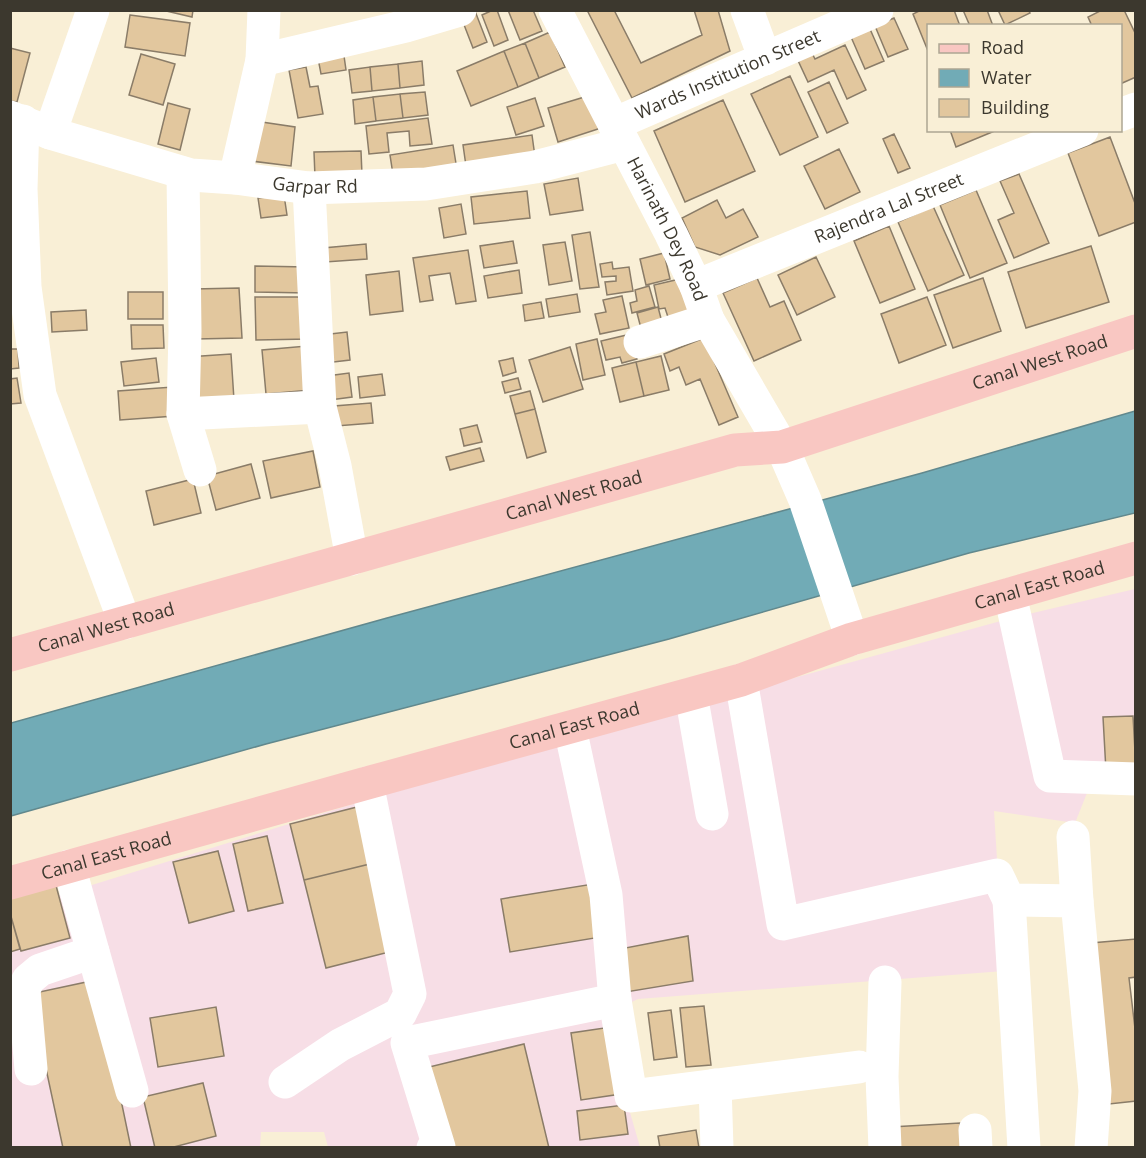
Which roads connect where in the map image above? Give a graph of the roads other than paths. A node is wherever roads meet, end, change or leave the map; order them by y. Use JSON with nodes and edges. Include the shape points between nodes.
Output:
{"nodes":[{"id":1,"x":93,"y":10,"type":"edge"},
{"id":2,"x":264,"y":10,"type":"edge"},
{"id":3,"x":460,"y":10,"type":"edge"},
{"id":4,"x":555,"y":10,"type":"edge"},
{"id":5,"x":747,"y":10,"type":"edge"},
{"id":6,"x":877,"y":10,"type":"edge"},
{"id":7,"x":765,"y":59,"type":"junction"},
{"id":8,"x":262,"y":60,"type":"junction"},
{"id":9,"x":28,"y":124,"type":"edge"},
{"id":10,"x":1077,"y":132,"type":"edge"},
{"id":11,"x":619,"y":134,"type":"junction"},
{"id":12,"x":183,"y":173,"type":"junction"},
{"id":13,"x":234,"y":178,"type":"junction"},
{"id":14,"x":309,"y":188,"type":"junction"},
{"id":15,"x":696,"y":286,"type":"junction"},
{"id":16,"x":708,"y":320,"type":"junction"},
{"id":17,"x":1136,"y":331,"type":"edge"},
{"id":18,"x":640,"y":342,"type":"dead end"},
{"id":19,"x":320,"y":407,"type":"junction"},
{"id":20,"x":183,"y":414,"type":"junction"},
{"id":21,"x":787,"y":459,"type":"junction"},
{"id":22,"x":200,"y":470,"type":"dead end"},
{"id":23,"x":1136,"y":558,"type":"edge"},
{"id":24,"x":352,"y":559,"type":"junction"},
{"id":25,"x":1010,"y":594,"type":"junction"},
{"id":26,"x":125,"y":623,"type":"junction"},
{"id":27,"x":852,"y":639,"type":"junction"},
{"id":28,"x":10,"y":655,"type":"edge"},
{"id":29,"x":741,"y":680,"type":"junction"},
{"id":30,"x":691,"y":694,"type":"junction"},
{"id":31,"x":570,"y":728,"type":"junction"},
{"id":32,"x":1136,"y":779,"type":"edge"},
{"id":33,"x":368,"y":783,"type":"junction"},
{"id":34,"x":712,"y":814,"type":"dead end"},
{"id":35,"x":1073,"y":837,"type":"dead end"},
{"id":36,"x":69,"y":867,"type":"junction"},
{"id":37,"x":10,"y":883,"type":"edge"},
{"id":38,"x":1009,"y":900,"type":"junction"},
{"id":39,"x":1077,"y":901,"type":"junction"},
{"id":40,"x":93,"y":952,"type":"junction"},
{"id":41,"x":885,"y":982,"type":"dead end"},
{"id":42,"x":615,"y":1000,"type":"junction"},
{"id":43,"x":859,"y":1066,"type":"dead end"},
{"id":44,"x":31,"y":1069,"type":"dead end"},
{"id":45,"x":285,"y":1082,"type":"dead end"},
{"id":46,"x":715,"y":1085,"type":"junction"},
{"id":47,"x":132,"y":1091,"type":"dead end"},
{"id":48,"x":433,"y":1148,"type":"edge"},
{"id":49,"x":717,"y":1148,"type":"edge"},
{"id":50,"x":885,"y":1148,"type":"edge"},
{"id":51,"x":1024,"y":1148,"type":"edge"},
{"id":52,"x":1091,"y":1148,"type":"edge"}],
"edges":[{"from":1,"to":9,"type":"street"},
{"from":2,"to":8,"type":"street"},
{"from":3,"to":8,"type":"street"},
{"from":4,"to":11,"type":"street","name":"Harinath Dey Road"},
{"from":5,"to":7,"type":"street"},
{"from":6,"to":7,"type":"street","name":"Wards Institution Street"},
{"from":7,"to":11,"type":"street","name":"Wards Institution Street"},
{"from":8,"to":13,"type":"street"},
{"from":9,"to":12,"type":"street","name":"Garpar Rd"},
{"from":9,"to":26,"type":"street","via":[[21,189],[25,287],[40,395]]},
{"from":10,"to":15,"type":"street","name":"Rajendra Lal Street"},
{"from":11,"to":14,"type":"street","name":"Garpar Rd","via":[[535,167],[426,184]]},
{"from":11,"to":15,"type":"street","name":"Harinath Dey Road"},
{"from":12,"to":13,"type":"street","name":"Garpar Rd"},
{"from":12,"to":20,"type":"street"},
{"from":13,"to":14,"type":"street","name":"Garpar Rd"},
{"from":14,"to":19,"type":"street"},
{"from":15,"to":16,"type":"street","name":"Harinath Dey Road"},
{"from":16,"to":18,"type":"street"},
{"from":16,"to":21,"type":"street","name":"Harinath Dey Road"},
{"from":17,"to":21,"type":"main road","name":"Canal West Road"},
{"from":19,"to":20,"type":"street"},
{"from":19,"to":24,"type":"street"},
{"from":20,"to":22,"type":"street"},
{"from":21,"to":24,"type":"main road","name":"Canal West Road","via":[[735,450]]},
{"from":21,"to":27,"type":"street","name":"Harinath Dey Road","via":[[805,500]]},
{"from":23,"to":25,"type":"main road","name":"Canal East Road"},
{"from":24,"to":26,"type":"main road","name":"Canal West Road"},
{"from":25,"to":27,"type":"main road","name":"Canal East Road"},
{"from":25,"to":32,"type":"street","via":[[1050,776]]},
{"from":26,"to":28,"type":"main road","name":"Canal West Road"},
{"from":27,"to":29,"type":"main road","name":"Canal East Road"},
{"from":29,"to":30,"type":"main road","name":"Canal East Road"},
{"from":29,"to":38,"type":"street","via":[[783,924],[997,875]]},
{"from":30,"to":31,"type":"main road","name":"Canal East Road"},
{"from":30,"to":34,"type":"street"},
{"from":31,"to":33,"type":"main road","name":"Canal East Road"},
{"from":31,"to":42,"type":"street","via":[[606,895]]},
{"from":33,"to":36,"type":"main road","name":"Canal East Road"},
{"from":33,"to":45,"type":"street","via":[[410,994],[400,1014],[340,1045]]},
{"from":35,"to":39,"type":"street"},
{"from":36,"to":37,"type":"main road","name":"Canal East Road"},
{"from":36,"to":40,"type":"street"},
{"from":38,"to":39,"type":"street"},
{"from":38,"to":51,"type":"street"},
{"from":39,"to":52,"type":"street","via":[[1095,1091]]},
{"from":40,"to":44,"type":"street","via":[[40,970],[28,980],[24,990]]},
{"from":40,"to":47,"type":"street"},
{"from":41,"to":50,"type":"street"},
{"from":42,"to":46,"type":"street","via":[[630,1096]]},
{"from":42,"to":48,"type":"street","via":[[407,1043],[439,1147]]},
{"from":43,"to":46,"type":"street"},
{"from":46,"to":49,"type":"street"}]}
